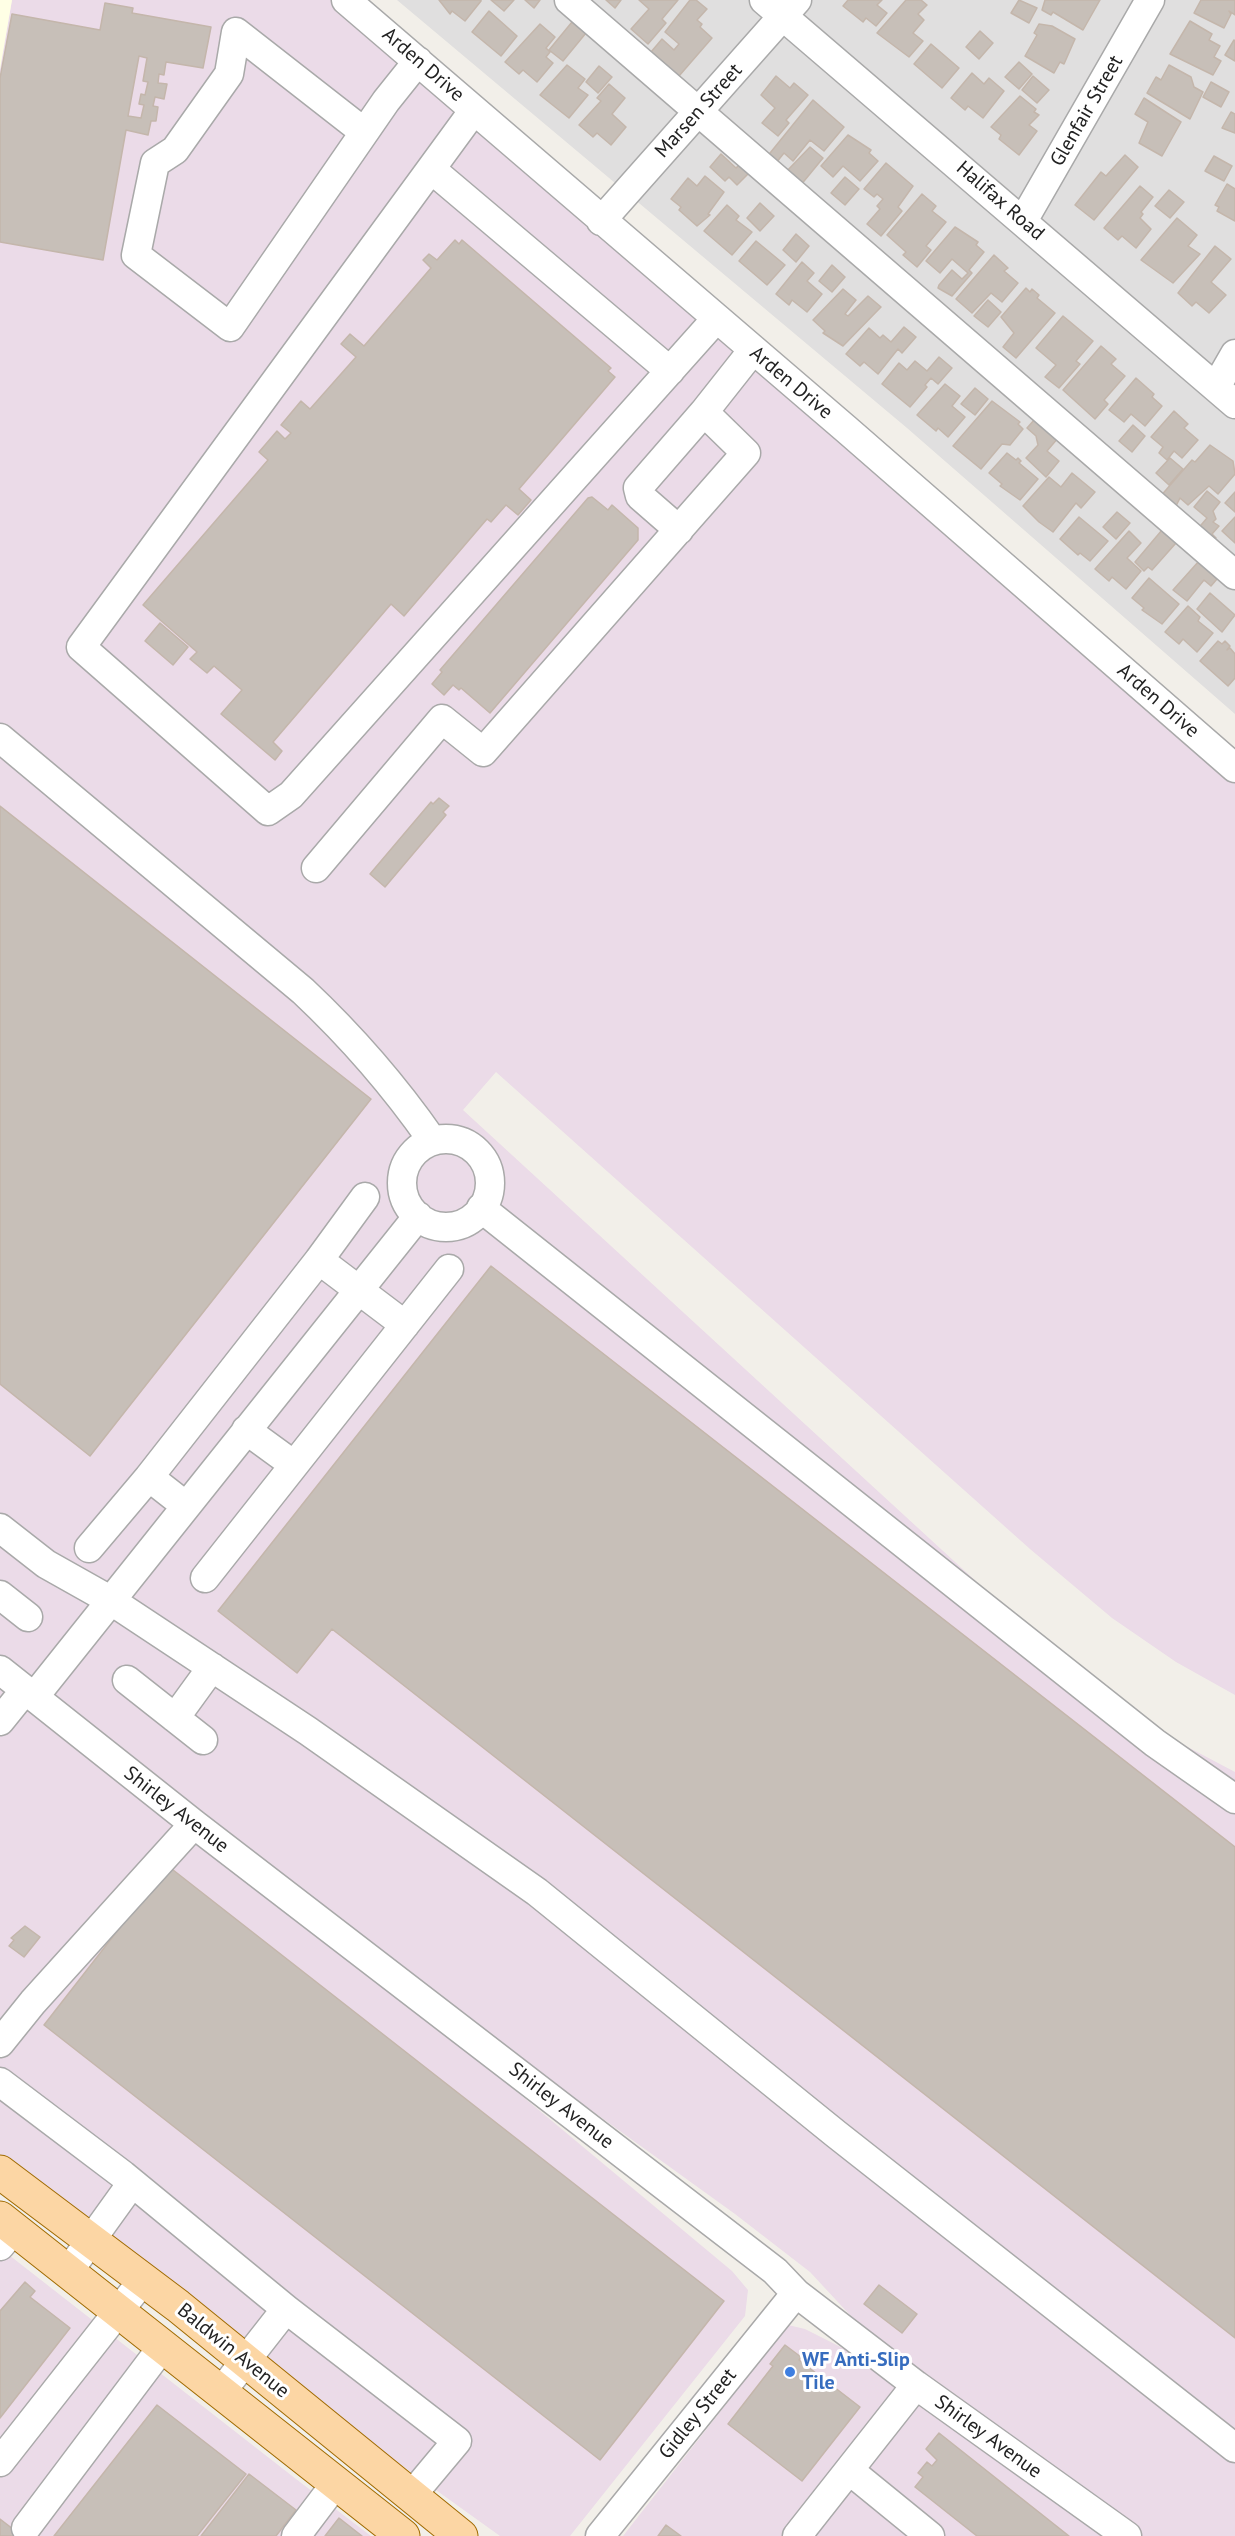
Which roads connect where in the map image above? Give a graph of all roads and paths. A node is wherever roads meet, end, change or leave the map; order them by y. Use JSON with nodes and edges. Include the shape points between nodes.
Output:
{"nodes":[{"id":1,"x":346,"y":0,"type":"edge"},
{"id":2,"x":569,"y":0,"type":"edge"},
{"id":3,"x":1150,"y":0,"type":"edge"},
{"id":4,"x":782,"y":6,"type":"edge"},
{"id":5,"x":418,"y":61,"type":"junction"},
{"id":6,"x":474,"y":110,"type":"junction"},
{"id":7,"x":699,"y":112,"type":"junction"},
{"id":8,"x":364,"y":132,"type":"junction"},
{"id":9,"x":431,"y":169,"type":"junction"},
{"id":10,"x":601,"y":221,"type":"junction"},
{"id":11,"x":1023,"y":221,"type":"junction"},
{"id":12,"x":717,"y":319,"type":"junction"},
{"id":13,"x":753,"y":350,"type":"junction"},
{"id":14,"x":1235,"y":354,"type":"edge"},
{"id":15,"x":670,"y":371,"type":"junction"},
{"id":16,"x":1226,"y":395,"type":"edge"},
{"id":17,"x":704,"y":412,"type":"junction"},
{"id":18,"x":679,"y":530,"type":"junction"},
{"id":19,"x":1235,"y":575,"type":"edge"},
{"id":20,"x":0,"y":738,"type":"edge"},
{"id":21,"x":1235,"y":768,"type":"edge"},
{"id":22,"x":316,"y":868,"type":"dead end"},
{"id":23,"x":432,"y":1140,"type":"junction"},
{"id":24,"x":365,"y":1197,"type":"dead end"},
{"id":25,"x":481,"y":1208,"type":"junction"},
{"id":26,"x":418,"y":1216,"type":"junction"},
{"id":27,"x":320,"y":1260,"type":"junction"},
{"id":28,"x":449,"y":1269,"type":"dead end"},
{"id":29,"x":358,"y":1290,"type":"junction"},
{"id":30,"x":405,"y":1325,"type":"junction"},
{"id":31,"x":246,"y":1430,"type":"junction"},
{"id":32,"x":294,"y":1466,"type":"junction"},
{"id":33,"x":149,"y":1477,"type":"junction"},
{"id":34,"x":186,"y":1506,"type":"junction"},
{"id":35,"x":4,"y":1540,"type":"edge"},
{"id":36,"x":89,"y":1548,"type":"dead end"},
{"id":37,"x":205,"y":1578,"type":"dead end"},
{"id":38,"x":0,"y":1595,"type":"edge"},
{"id":39,"x":110,"y":1600,"type":"junction"},
{"id":40,"x":28,"y":1617,"type":"dead end"},
{"id":41,"x":212,"y":1667,"type":"junction"},
{"id":42,"x":0,"y":1670,"type":"edge"},
{"id":43,"x":127,"y":1680,"type":"dead end"},
{"id":44,"x":30,"y":1694,"type":"junction"},
{"id":45,"x":175,"y":1718,"type":"junction"},
{"id":46,"x":0,"y":1721,"type":"edge"},
{"id":47,"x":203,"y":1740,"type":"dead end"},
{"id":48,"x":1235,"y":1799,"type":"edge"},
{"id":49,"x":194,"y":1824,"type":"junction"},
{"id":50,"x":0,"y":2043,"type":"edge"},
{"id":51,"x":0,"y":2082,"type":"edge"},
{"id":52,"x":0,"y":2172,"type":"edge"},
{"id":53,"x":132,"y":2183,"type":"junction"},
{"id":54,"x":5,"y":2231,"type":"edge"},
{"id":55,"x":90,"y":2240,"type":"junction"},
{"id":56,"x":68,"y":2272,"type":"junction"},
{"id":57,"x":142,"y":2280,"type":"junction"},
{"id":58,"x":796,"y":2293,"type":"junction"},
{"id":59,"x":286,"y":2309,"type":"junction"},
{"id":60,"x":118,"y":2312,"type":"junction"},
{"id":61,"x":163,"y":2346,"type":"junction"},
{"id":62,"x":246,"y":2362,"type":"junction"},
{"id":63,"x":916,"y":2385,"type":"junction"},
{"id":64,"x":221,"y":2392,"type":"junction"},
{"id":65,"x":1235,"y":2448,"type":"edge"},
{"id":66,"x":0,"y":2462,"type":"edge"},
{"id":67,"x":849,"y":2470,"type":"junction"},
{"id":68,"x":336,"y":2483,"type":"junction"},
{"id":69,"x":411,"y":2496,"type":"junction"},
{"id":70,"x":26,"y":2528,"type":"dead end"},
{"id":71,"x":296,"y":2536,"type":"edge"},
{"id":72,"x":403,"y":2536,"type":"edge"},
{"id":73,"x":461,"y":2536,"type":"edge"},
{"id":74,"x":600,"y":2536,"type":"edge"},
{"id":75,"x":797,"y":2536,"type":"edge"},
{"id":76,"x":930,"y":2536,"type":"edge"},
{"id":77,"x":1127,"y":2536,"type":"edge"}],
"edges":[{"from":1,"to":5,"type":"street","name":"Arden Drive"},
{"from":2,"to":7,"type":"street"},
{"from":3,"to":11,"type":"street","name":"Glenfair Street"},
{"from":4,"to":7,"type":"street","name":"Marsen Street"},
{"from":4,"to":11,"type":"street","name":"Halifax Road"},
{"from":5,"to":6,"type":"street","name":"Arden Drive"},
{"from":5,"to":8,"type":"street"},
{"from":6,"to":9,"type":"street"},
{"from":6,"to":10,"type":"street","name":"Arden Drive"},
{"from":7,"to":10,"type":"street","name":"Marsen Street"},
{"from":7,"to":19,"type":"street"},
{"from":8,"to":8,"type":"street","via":[[230,327],[136,255],[155,163],[175,150],[229,74],[236,32]]},
{"from":9,"to":15,"type":"street"},
{"from":9,"to":15,"type":"street","via":[[81,647],[268,811],[291,795]]},
{"from":10,"to":12,"type":"street","name":"Arden Drive"},
{"from":11,"to":16,"type":"street","name":"Halifax Road"},
{"from":12,"to":13,"type":"street","name":"Arden Drive"},
{"from":12,"to":15,"type":"street"},
{"from":13,"to":17,"type":"street"},
{"from":13,"to":21,"type":"street","name":"Arden Drive"},
{"from":14,"to":16,"type":"street"},
{"from":17,"to":18,"type":"street","via":[[638,488],[640,496]]},
{"from":17,"to":18,"type":"street","via":[[746,453]]},
{"from":18,"to":22,"type":"street","via":[[483,752],[442,719]]},
{"from":20,"to":23,"type":"street","via":[[311,998],[350,1035]]},
{"from":23,"to":25,"type":"street","via":[[461,1141],[483,1159],[490,1187]]},
{"from":23,"to":26,"type":"street","via":[[409,1158],[403,1171],[405,1200]]},
{"from":24,"to":27,"type":"street"},
{"from":25,"to":26,"type":"street","via":[[466,1222],[452,1227],[437,1227]]},
{"from":25,"to":48,"type":"street","via":[[1155,1743]]},
{"from":26,"to":29,"type":"street"},
{"from":27,"to":29,"type":"street"},
{"from":27,"to":33,"type":"street"},
{"from":28,"to":30,"type":"street"},
{"from":29,"to":30,"type":"street"},
{"from":29,"to":31,"type":"street"},
{"from":30,"to":32,"type":"street"},
{"from":31,"to":32,"type":"street"},
{"from":31,"to":34,"type":"street"},
{"from":32,"to":37,"type":"street"},
{"from":33,"to":34,"type":"street"},
{"from":33,"to":36,"type":"street"},
{"from":34,"to":39,"type":"street"},
{"from":35,"to":39,"type":"street"},
{"from":38,"to":40,"type":"street"},
{"from":39,"to":41,"type":"street"},
{"from":39,"to":44,"type":"street"},
{"from":41,"to":45,"type":"street"},
{"from":41,"to":65,"type":"street","via":[[537,1892]]},
{"from":42,"to":44,"type":"street","name":"Shirley Avenue"},
{"from":43,"to":45,"type":"street"},
{"from":44,"to":46,"type":"street"},
{"from":44,"to":49,"type":"street","name":"Shirley Avenue"},
{"from":45,"to":47,"type":"street"},
{"from":49,"to":50,"type":"street"},
{"from":49,"to":58,"type":"street","name":"Shirley Avenue","via":[[775,2271]]},
{"from":51,"to":53,"type":"street"},
{"from":52,"to":55,"type":"main road","name":"Baldwin Avenue"},
{"from":53,"to":55,"type":"street"},
{"from":53,"to":59,"type":"street"},
{"from":54,"to":56,"type":"main road","name":"Baldwin Avenue"},
{"from":55,"to":56,"type":"street"},
{"from":55,"to":57,"type":"main road","name":"Baldwin Avenue"},
{"from":56,"to":60,"type":"main road","name":"Baldwin Avenue"},
{"from":57,"to":60,"type":"street"},
{"from":57,"to":62,"type":"main road","name":"Baldwin Avenue"},
{"from":58,"to":63,"type":"street","name":"Shirley Avenue"},
{"from":58,"to":74,"type":"street","name":"Gidley Street"},
{"from":59,"to":62,"type":"street"},
{"from":59,"to":69,"type":"street","via":[[457,2441]]},
{"from":60,"to":61,"type":"main road","name":"Baldwin Avenue"},
{"from":60,"to":66,"type":"street"},
{"from":61,"to":64,"type":"main road","name":"Baldwin Avenue"},
{"from":61,"to":70,"type":"street"},
{"from":62,"to":64,"type":"street"},
{"from":62,"to":69,"type":"main road","name":"Baldwin Avenue"},
{"from":63,"to":67,"type":"street"},
{"from":63,"to":77,"type":"street","name":"Shirley Avenue"},
{"from":64,"to":68,"type":"main road","name":"Baldwin Avenue"},
{"from":67,"to":75,"type":"street"},
{"from":67,"to":76,"type":"street"},
{"from":68,"to":71,"type":"street"},
{"from":68,"to":72,"type":"main road","name":"Baldwin Avenue"},
{"from":69,"to":73,"type":"main road","name":"Baldwin Avenue"}]}
